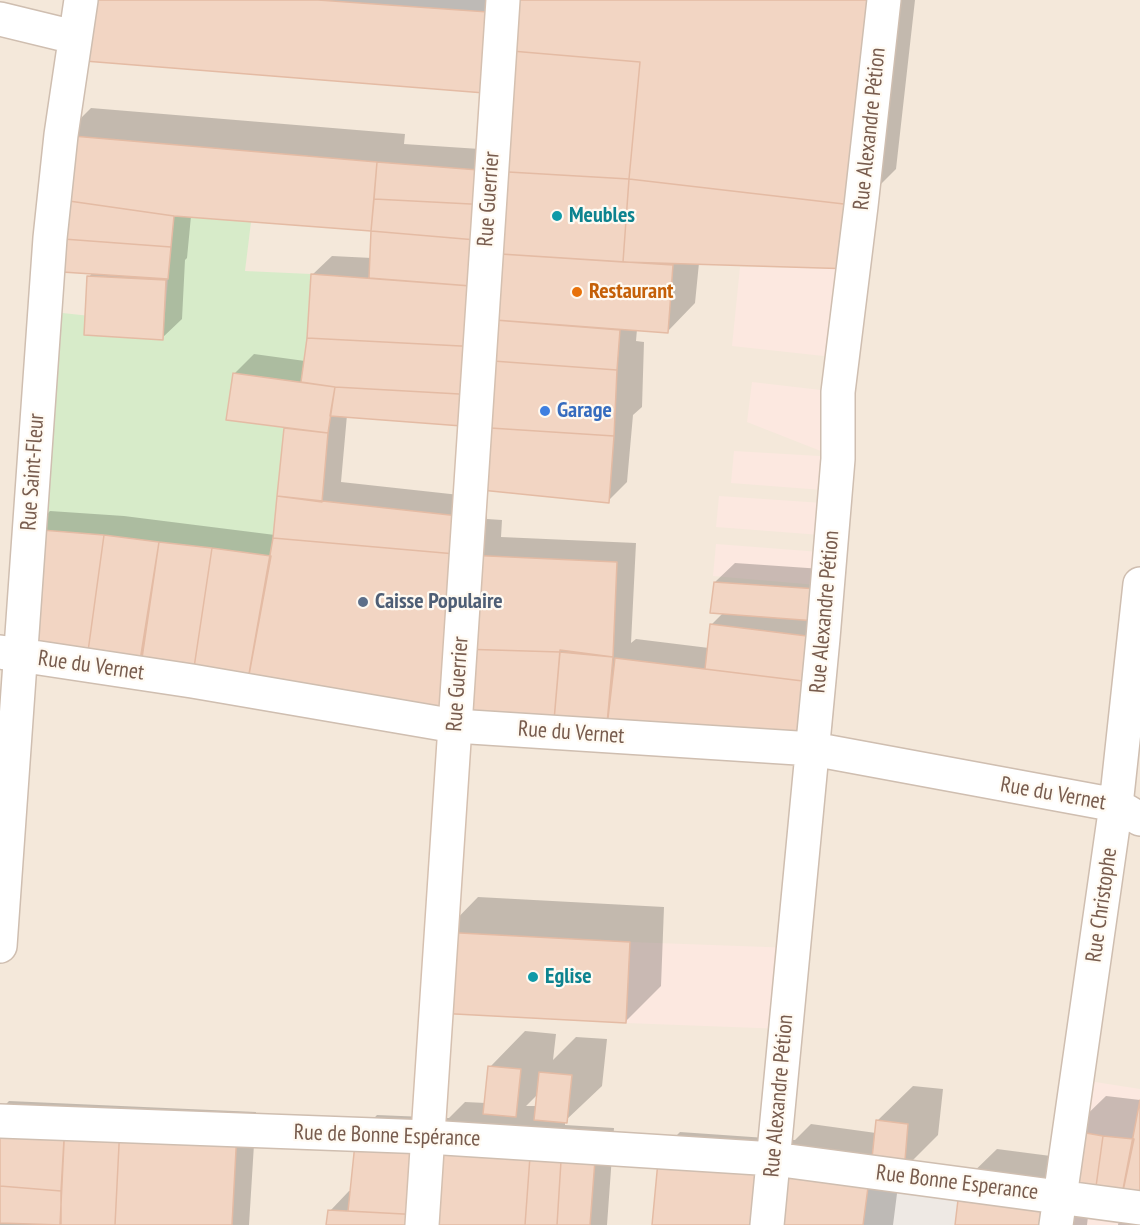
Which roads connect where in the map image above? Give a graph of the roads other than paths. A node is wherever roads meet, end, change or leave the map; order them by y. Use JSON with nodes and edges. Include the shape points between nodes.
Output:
{"nodes":[{"id":1,"x":81,"y":0,"type":"edge"},
{"id":2,"x":503,"y":0,"type":"edge"},
{"id":3,"x":884,"y":0,"type":"edge"},
{"id":4,"x":0,"y":19,"type":"edge"},
{"id":5,"x":74,"y":37,"type":"junction"},
{"id":6,"x":1140,"y":584,"type":"edge"},
{"id":7,"x":10,"y":654,"type":"edge"},
{"id":8,"x":455,"y":726,"type":"junction"},
{"id":9,"x":813,"y":749,"type":"junction"},
{"id":10,"x":1128,"y":812,"type":"edge"},
{"id":11,"x":0,"y":946,"type":"edge"},
{"id":12,"x":0,"y":1121,"type":"edge"},
{"id":13,"x":428,"y":1137,"type":"junction"},
{"id":14,"x":774,"y":1159,"type":"junction"},
{"id":15,"x":1140,"y":1208,"type":"edge"},
{"id":16,"x":1058,"y":1211,"type":"edge"},
{"id":17,"x":422,"y":1225,"type":"edge"},
{"id":18,"x":768,"y":1225,"type":"edge"}],
"edges":[{"from":1,"to":5,"type":"street","name":"Rue Saint-Fleur"},
{"from":2,"to":8,"type":"street","name":"Rue Guerrier"},
{"from":3,"to":9,"type":"street","name":"Rue Alexandre Pétion","via":[[838,392],[838,459]]},
{"from":4,"to":5,"type":"street"},
{"from":5,"to":7,"type":"street","name":"Rue Saint-Fleur","via":[[50,238]]},
{"from":6,"to":10,"type":"street","name":"Rue Christophe"},
{"from":7,"to":8,"type":"street","name":"Rue du Vernet"},
{"from":7,"to":11,"type":"street","name":"Rue Saint-Fleur"},
{"from":8,"to":9,"type":"street","name":"Rue du Vernet"},
{"from":8,"to":13,"type":"street","name":"Rue Guerrier"},
{"from":9,"to":10,"type":"street","name":"Rue du Vernet"},
{"from":9,"to":14,"type":"street","name":"Rue Alexandre Pétion"},
{"from":10,"to":16,"type":"street","name":"Rue Christophe"},
{"from":12,"to":13,"type":"street","name":"Rue de Bonne Espérance"},
{"from":13,"to":14,"type":"street","name":"Rue de Bonne Espérance"},
{"from":13,"to":17,"type":"street","name":"Rue Guerrier"},
{"from":14,"to":16,"type":"street","name":"Rue Bonne Esperance"},
{"from":14,"to":18,"type":"street","name":"Rue Alexandre Pétion"},
{"from":15,"to":16,"type":"street","name":"Rue Bonne Esperance"}]}
